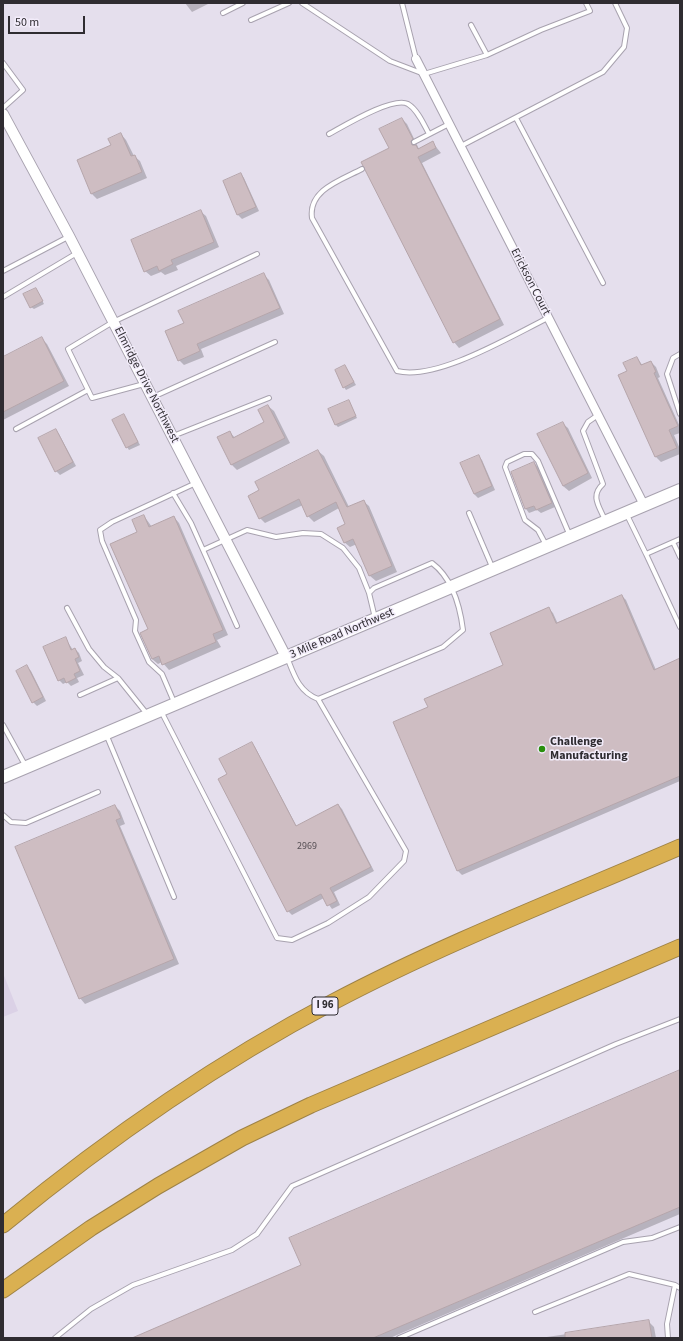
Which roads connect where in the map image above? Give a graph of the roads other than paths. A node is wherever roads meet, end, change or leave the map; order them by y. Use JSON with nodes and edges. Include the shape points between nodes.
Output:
{"nodes":[{"id":1,"x":243,"y":3,"type":"edge"},
{"id":2,"x":289,"y":3,"type":"edge"},
{"id":3,"x":302,"y":3,"type":"edge"},
{"id":4,"x":402,"y":3,"type":"edge"},
{"id":5,"x":586,"y":3,"type":"edge"},
{"id":6,"x":615,"y":3,"type":"edge"},
{"id":7,"x":223,"y":13,"type":"dead end"},
{"id":8,"x":251,"y":20,"type":"dead end"},
{"id":9,"x":471,"y":25,"type":"dead end"},
{"id":10,"x":487,"y":55,"type":"junction"},
{"id":11,"x":416,"y":60,"type":"joint"},
{"id":12,"x":3,"y":63,"type":"edge"},
{"id":13,"x":424,"y":74,"type":"junction"},
{"id":14,"x":3,"y":108,"type":"edge"},
{"id":15,"x":3,"y":114,"type":"edge"},
{"id":16,"x":516,"y":118,"type":"junction"},
{"id":17,"x":449,"y":124,"type":"junction"},
{"id":18,"x":329,"y":134,"type":"dead end"},
{"id":19,"x":429,"y":134,"type":"junction"},
{"id":20,"x":414,"y":142,"type":"dead end"},
{"id":21,"x":461,"y":146,"type":"junction"},
{"id":22,"x":362,"y":169,"type":"dead end"},
{"id":23,"x":69,"y":236,"type":"junction"},
{"id":24,"x":77,"y":252,"type":"junction"},
{"id":25,"x":257,"y":254,"type":"dead end"},
{"id":26,"x":3,"y":271,"type":"edge"},
{"id":27,"x":603,"y":283,"type":"dead end"},
{"id":28,"x":3,"y":297,"type":"edge"},
{"id":29,"x":548,"y":318,"type":"junction"},
{"id":30,"x":113,"y":322,"type":"junction"},
{"id":31,"x":275,"y":342,"type":"dead end"},
{"id":32,"x":680,"y":354,"type":"edge"},
{"id":33,"x":145,"y":383,"type":"junction"},
{"id":34,"x":88,"y":390,"type":"junction"},
{"id":35,"x":152,"y":398,"type":"junction"},
{"id":36,"x":269,"y":398,"type":"dead end"},
{"id":37,"x":680,"y":414,"type":"edge"},
{"id":38,"x":598,"y":415,"type":"junction"},
{"id":39,"x":16,"y":429,"type":"dead end"},
{"id":40,"x":172,"y":436,"type":"junction"},
{"id":41,"x":196,"y":482,"type":"junction"},
{"id":42,"x":680,"y":490,"type":"edge"},
{"id":43,"x":173,"y":493,"type":"junction"},
{"id":44,"x":644,"y":505,"type":"junction"},
{"id":45,"x":469,"y":513,"type":"dead end"},
{"id":46,"x":626,"y":513,"type":"junction"},
{"id":47,"x":605,"y":521,"type":"junction"},
{"id":48,"x":570,"y":536,"type":"junction"},
{"id":49,"x":680,"y":539,"type":"edge"},
{"id":50,"x":226,"y":540,"type":"junction"},
{"id":51,"x":673,"y":542,"type":"junction"},
{"id":52,"x":547,"y":546,"type":"junction"},
{"id":53,"x":203,"y":550,"type":"junction"},
{"id":54,"x":646,"y":554,"type":"junction"},
{"id":55,"x":680,"y":557,"type":"edge"},
{"id":56,"x":494,"y":569,"type":"junction"},
{"id":57,"x":451,"y":587,"type":"junction"},
{"id":58,"x":369,"y":593,"type":"junction"},
{"id":59,"x":67,"y":608,"type":"dead end"},
{"id":60,"x":375,"y":619,"type":"junction"},
{"id":61,"x":236,"y":626,"type":"dead end"},
{"id":62,"x":680,"y":627,"type":"edge"},
{"id":63,"x":286,"y":657,"type":"junction"},
{"id":64,"x":118,"y":678,"type":"junction"},
{"id":65,"x":80,"y":695,"type":"dead end"},
{"id":66,"x":318,"y":699,"type":"junction"},
{"id":67,"x":175,"y":704,"type":"junction"},
{"id":68,"x":161,"y":710,"type":"junction"},
{"id":69,"x":148,"y":716,"type":"junction"},
{"id":70,"x":3,"y":725,"type":"edge"},
{"id":71,"x":106,"y":734,"type":"junction"},
{"id":72,"x":26,"y":767,"type":"junction"},
{"id":73,"x":3,"y":777,"type":"edge"},
{"id":74,"x":98,"y":792,"type":"dead end"},
{"id":75,"x":3,"y":815,"type":"edge"},
{"id":76,"x":680,"y":846,"type":"edge"},
{"id":77,"x":174,"y":897,"type":"dead end"},
{"id":78,"x":680,"y":946,"type":"edge"},
{"id":79,"x":680,"y":1019,"type":"edge"},
{"id":80,"x":3,"y":1225,"type":"edge"},
{"id":81,"x":680,"y":1227,"type":"edge"},
{"id":82,"x":675,"y":1285,"type":"junction"},
{"id":83,"x":680,"y":1288,"type":"edge"},
{"id":84,"x":3,"y":1290,"type":"edge"},
{"id":85,"x":535,"y":1312,"type":"dead end"},
{"id":86,"x":56,"y":1338,"type":"edge"},
{"id":87,"x":399,"y":1338,"type":"edge"},
{"id":88,"x":668,"y":1338,"type":"edge"}],
"edges":[{"from":1,"to":7,"type":"lane"},
{"from":2,"to":8,"type":"lane"},
{"from":3,"to":13,"type":"lane","via":[[390,61]]},
{"from":4,"to":11,"type":"lane"},
{"from":5,"to":10,"type":"lane","via":[[590,11]]},
{"from":6,"to":16,"type":"lane","via":[[628,28],[624,48],[617,58],[603,72]]},
{"from":9,"to":10,"type":"lane"},
{"from":10,"to":13,"type":"lane"},
{"from":11,"to":13,"type":"street","name":"Erickson Court"},
{"from":12,"to":14,"type":"lane","via":[[23,90]]},
{"from":13,"to":17,"type":"street","name":"Erickson Court"},
{"from":15,"to":23,"type":"street","name":"Elmridge Drive Northwest"},
{"from":16,"to":21,"type":"lane"},
{"from":16,"to":27,"type":"lane"},
{"from":17,"to":19,"type":"lane"},
{"from":17,"to":21,"type":"street","name":"Erickson Court"},
{"from":18,"to":19,"type":"lane","via":[[386,105],[407,103],[415,110]]},
{"from":19,"to":20,"type":"lane"},
{"from":21,"to":29,"type":"street","name":"Erickson Court"},
{"from":22,"to":29,"type":"lane","via":[[321,192],[314,201],[312,218],[397,371],[408,374],[447,365]]},
{"from":23,"to":24,"type":"street","name":"Elmridge Drive Northwest"},
{"from":23,"to":26,"type":"lane"},
{"from":24,"to":28,"type":"lane"},
{"from":24,"to":30,"type":"street","name":"Elmridge Drive Northwest"},
{"from":25,"to":30,"type":"lane"},
{"from":29,"to":38,"type":"street","name":"Erickson Court"},
{"from":30,"to":33,"type":"street","name":"Elmridge Drive Northwest"},
{"from":30,"to":34,"type":"lane","via":[[68,349]]},
{"from":31,"to":35,"type":"lane"},
{"from":32,"to":37,"type":"lane","via":[[673,358],[667,374]]},
{"from":33,"to":34,"type":"lane","via":[[92,398]]},
{"from":33,"to":35,"type":"street","name":"Elmridge Drive Northwest"},
{"from":34,"to":39,"type":"lane"},
{"from":35,"to":40,"type":"street","name":"Elmridge Drive Northwest"},
{"from":36,"to":40,"type":"lane"},
{"from":38,"to":44,"type":"street","name":"Erickson Court"},
{"from":38,"to":47,"type":"lane","via":[[588,422],[583,430],[603,484],[596,491],[595,497]]},
{"from":40,"to":41,"type":"street","name":"Elmridge Drive Northwest"},
{"from":41,"to":43,"type":"lane"},
{"from":41,"to":50,"type":"street","name":"Elmridge Drive Northwest"},
{"from":42,"to":44,"type":"main road","name":"3 Mile Road Northwest"},
{"from":43,"to":53,"type":"lane"},
{"from":43,"to":67,"type":"lane","via":[[100,530],[102,541],[136,620],[135,631],[149,662],[162,674]]},
{"from":44,"to":46,"type":"main road","name":"3 Mile Road Northwest"},
{"from":45,"to":56,"type":"lane"},
{"from":46,"to":47,"type":"main road","name":"3 Mile Road Northwest"},
{"from":46,"to":54,"type":"lane"},
{"from":47,"to":48,"type":"main road","name":"3 Mile Road Northwest"},
{"from":48,"to":52,"type":"main road","name":"3 Mile Road Northwest"},
{"from":48,"to":52,"type":"lane","via":[[538,461],[532,454],[524,454],[507,462],[505,467],[525,520],[538,530]]},
{"from":49,"to":51,"type":"lane"},
{"from":50,"to":53,"type":"lane"},
{"from":50,"to":58,"type":"lane","via":[[247,530],[276,537],[303,533],[321,534],[343,548],[359,568]]},
{"from":50,"to":63,"type":"street","name":"Elmridge Drive Northwest"},
{"from":51,"to":54,"type":"lane"},
{"from":51,"to":55,"type":"lane"},
{"from":52,"to":56,"type":"main road","name":"3 Mile Road Northwest"},
{"from":53,"to":61,"type":"lane"},
{"from":54,"to":62,"type":"lane"},
{"from":56,"to":57,"type":"main road","name":"3 Mile Road Northwest"},
{"from":57,"to":58,"type":"lane","via":[[440,569],[432,563],[374,588]]},
{"from":57,"to":60,"type":"main road","name":"3 Mile Road Northwest"},
{"from":57,"to":66,"type":"lane","via":[[461,612],[463,630],[443,647]]},
{"from":58,"to":60,"type":"lane"},
{"from":59,"to":64,"type":"lane","via":[[89,649],[104,667]]},
{"from":60,"to":63,"type":"main road","name":"3 Mile Road Northwest"},
{"from":63,"to":66,"type":"lane","via":[[300,687]]},
{"from":63,"to":67,"type":"main road","name":"3 Mile Road Northwest"},
{"from":64,"to":65,"type":"lane"},
{"from":64,"to":69,"type":"lane"},
{"from":66,"to":68,"type":"lane","via":[[406,851],[404,861],[370,897],[328,923],[292,940],[277,938]]},
{"from":67,"to":68,"type":"main road","name":"3 Mile Road Northwest"},
{"from":68,"to":69,"type":"main road","name":"3 Mile Road Northwest"},
{"from":69,"to":71,"type":"main road","name":"3 Mile Road Northwest"},
{"from":70,"to":72,"type":"lane"},
{"from":71,"to":72,"type":"main road","name":"3 Mile Road Northwest"},
{"from":71,"to":77,"type":"lane"},
{"from":72,"to":73,"type":"main road","name":"3 Mile Road Northwest"},
{"from":74,"to":75,"type":"lane","via":[[26,823],[11,822]]},
{"from":76,"to":80,"type":"highway","number":"I 96","via":[[406,965],[291,1025],[207,1075],[136,1122]]},
{"from":78,"to":84,"type":"highway","via":[[311,1105],[242,1138],[98,1224]]},
{"from":79,"to":86,"type":"lane","via":[[616,1044],[292,1186],[256,1234],[232,1250],[132,1285],[91,1309]]},
{"from":81,"to":87,"type":"lane","via":[[652,1238],[623,1242]]},
{"from":82,"to":83,"type":"lane"},
{"from":82,"to":85,"type":"lane","via":[[630,1274]]},
{"from":82,"to":88,"type":"lane","via":[[667,1324]]}]}
